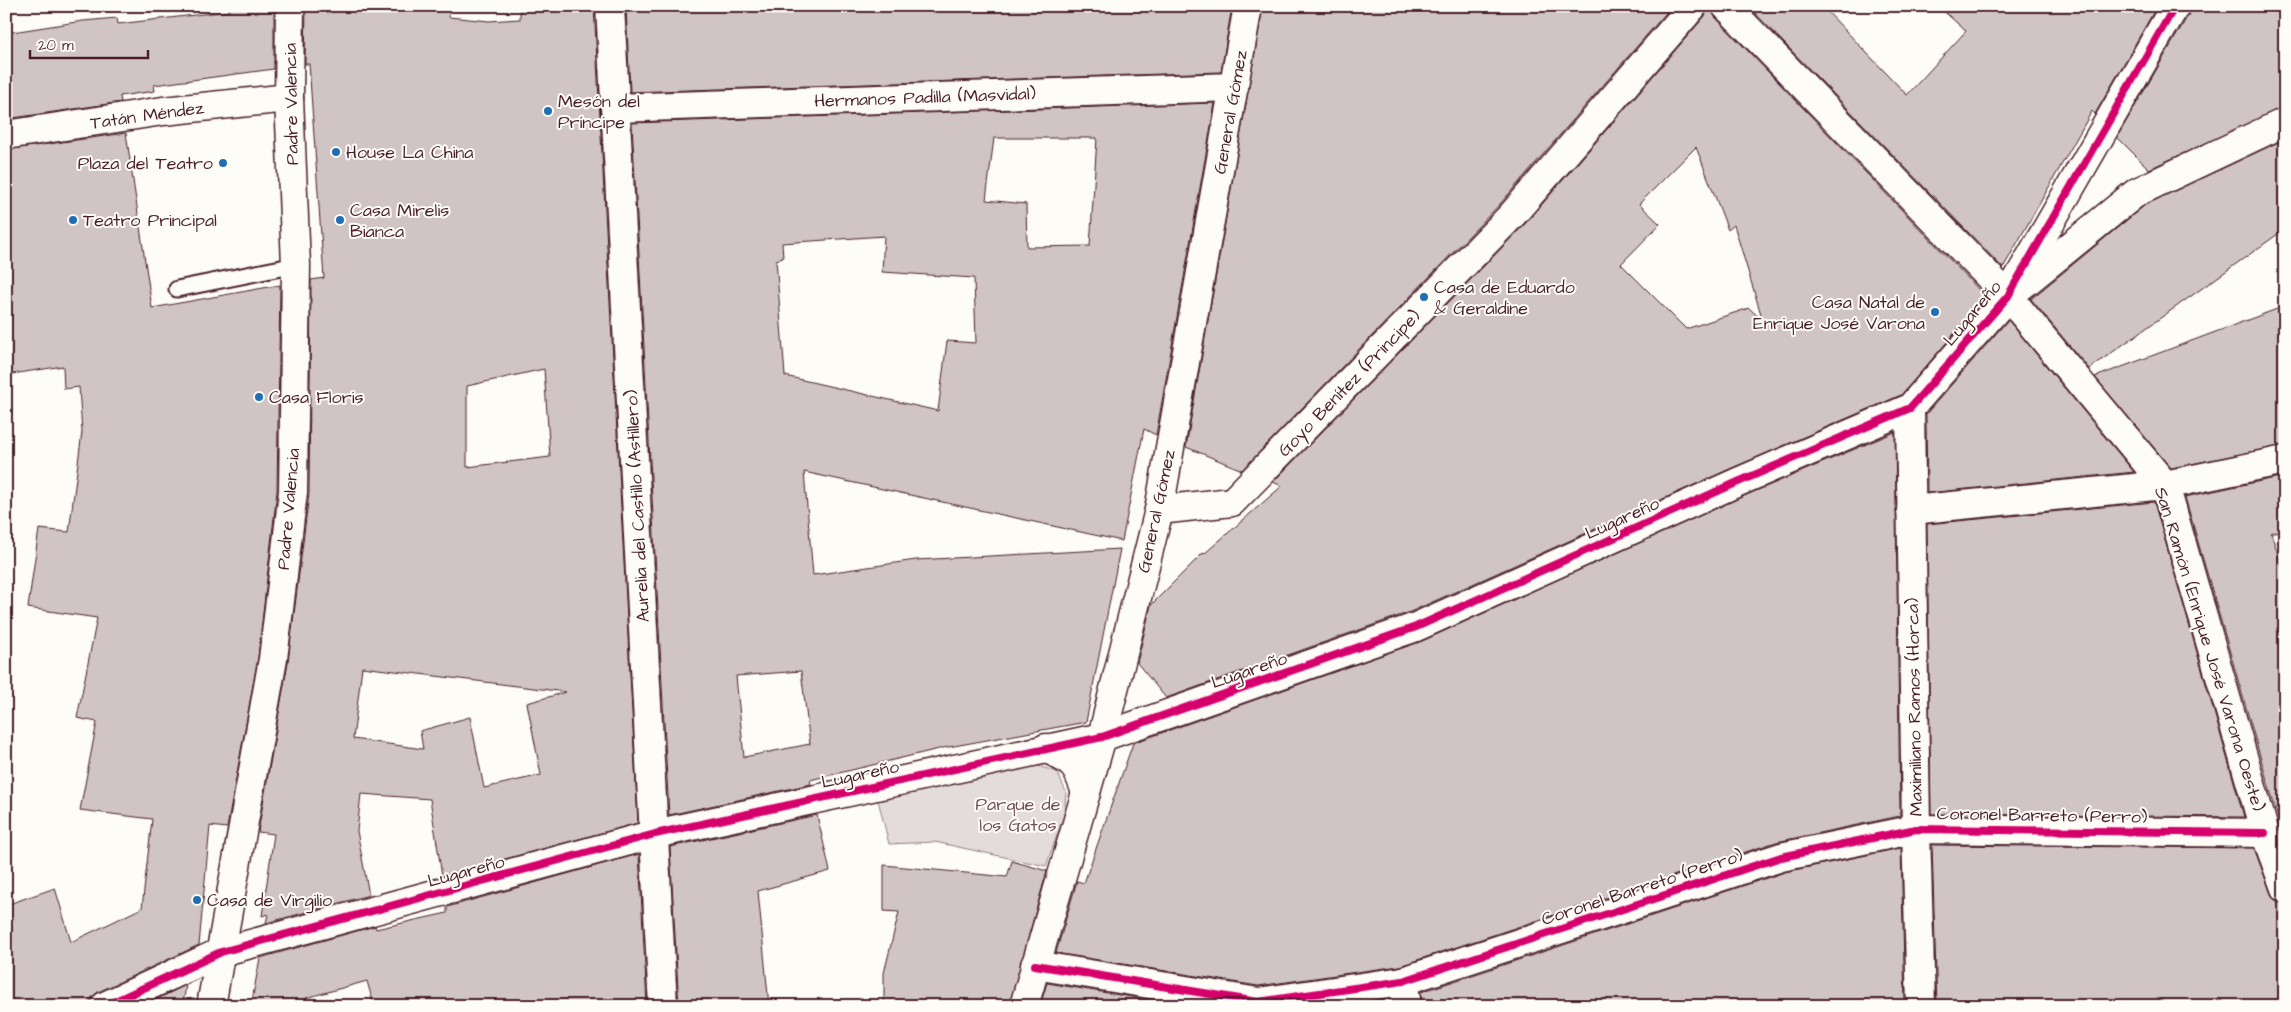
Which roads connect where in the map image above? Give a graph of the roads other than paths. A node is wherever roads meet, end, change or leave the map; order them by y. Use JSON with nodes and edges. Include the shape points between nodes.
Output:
{"nodes":[{"id":1,"x":290,"y":6,"type":"edge"},
{"id":2,"x":610,"y":6,"type":"edge"},
{"id":3,"x":1248,"y":6,"type":"edge"},
{"id":4,"x":1693,"y":6,"type":"edge"},
{"id":5,"x":1726,"y":6,"type":"edge"},
{"id":6,"x":2175,"y":6,"type":"edge"},
{"id":7,"x":1234,"y":87,"type":"junction"},
{"id":8,"x":289,"y":98,"type":"junction"},
{"id":9,"x":615,"y":108,"type":"junction"},
{"id":10,"x":2285,"y":122,"type":"edge"},
{"id":11,"x":6,"y":135,"type":"edge"},
{"id":12,"x":296,"y":265,"type":"junction"},
{"id":13,"x":177,"y":289,"type":"dead end"},
{"id":14,"x":2008,"y":296,"type":"junction"},
{"id":15,"x":1910,"y":408,"type":"junction"},
{"id":16,"x":2285,"y":460,"type":"edge"},
{"id":17,"x":2165,"y":485,"type":"junction"},
{"id":18,"x":1159,"y":510,"type":"junction"},
{"id":19,"x":1911,"y":510,"type":"junction"},
{"id":20,"x":1102,"y":737,"type":"junction"},
{"id":21,"x":1046,"y":748,"type":"junction"},
{"id":22,"x":1086,"y":793,"type":"junction"},
{"id":23,"x":1916,"y":829,"type":"junction"},
{"id":24,"x":2265,"y":833,"type":"junction"},
{"id":25,"x":655,"y":834,"type":"junction"},
{"id":26,"x":2285,"y":888,"type":"edge"},
{"id":27,"x":221,"y":952,"type":"junction"},
{"id":28,"x":1035,"y":965,"type":"junction"},
{"id":29,"x":1405,"y":993,"type":"edge"},
{"id":30,"x":105,"y":1006,"type":"edge"},
{"id":31,"x":211,"y":1006,"type":"edge"},
{"id":32,"x":663,"y":1006,"type":"edge"},
{"id":33,"x":1024,"y":1006,"type":"edge"},
{"id":34,"x":1922,"y":1006,"type":"edge"}],
"edges":[{"from":1,"to":8,"type":"street","name":"Padre Valencia"},
{"from":2,"to":9,"type":"street","name":"Aurelia del Castillo (Astillero)"},
{"from":3,"to":7,"type":"street","name":"General Gómez"},
{"from":4,"to":18,"type":"street","name":"Goyo Benítez (Principe)","via":[[1512,215],[1232,502]]},
{"from":5,"to":14,"type":"street","name":"San Ramón (Enrique José Varona Oeste)"},
{"from":6,"to":14,"type":"street","name":"Lugareño"},
{"from":7,"to":9,"type":"street","name":"Hermanos Padilla (Masvidal)"},
{"from":7,"to":18,"type":"street","name":"General Gómez"},
{"from":8,"to":11,"type":"street","name":"Tatán Méndez","via":[[163,111]]},
{"from":8,"to":12,"type":"street","name":"Padre Valencia"},
{"from":9,"to":25,"type":"street","name":"Aurelia del Castillo (Astillero)"},
{"from":10,"to":14,"type":"street","via":[[2137,192]]},
{"from":12,"to":13,"type":"lane"},
{"from":12,"to":27,"type":"street","name":"Padre Valencia","via":[[293,492],[273,659]]},
{"from":14,"to":15,"type":"street","name":"Lugareño"},
{"from":14,"to":17,"type":"street","name":"San Ramón (Enrique José Varona Oeste)"},
{"from":15,"to":19,"type":"street","name":"Maximiliano Ramos (Horca)"},
{"from":15,"to":20,"type":"street","name":"Lugareño","via":[[1416,627]]},
{"from":16,"to":17,"type":"street"},
{"from":17,"to":19,"type":"street"},
{"from":17,"to":24,"type":"street","name":"San Ramón (Enrique José Varona Oeste)"},
{"from":18,"to":20,"type":"street","name":"General Gómez"},
{"from":19,"to":23,"type":"street","name":"Maximiliano Ramos (Horca)"},
{"from":20,"to":21,"type":"street","name":"Lugareño"},
{"from":20,"to":22,"type":"street","name":"General Gómez"},
{"from":21,"to":22,"type":"street","via":[[1079,769]]},
{"from":21,"to":25,"type":"street","name":"Lugareño"},
{"from":22,"to":28,"type":"street","name":"General Gómez"},
{"from":23,"to":24,"type":"street","name":"Coronel Barreto (Perro)"},
{"from":23,"to":29,"type":"street","name":"Coronel Barreto (Perro)","via":[[1781,858]]},
{"from":23,"to":34,"type":"street","name":"Maximiliano Ramos (Horca)"},
{"from":24,"to":26,"type":"street","name":"San Ramón (Enrique José Varona Oeste)"},
{"from":25,"to":27,"type":"street","name":"Lugareño"},
{"from":25,"to":32,"type":"street","name":"Aurelia del Castillo (Astillero)"},
{"from":27,"to":30,"type":"street","name":"Lugareño"},
{"from":27,"to":31,"type":"street","name":"Padre Valencia"},
{"from":28,"to":29,"type":"street","name":"Coronel Barreto (Perro)","via":[[1258,1002]]},
{"from":28,"to":33,"type":"street","name":"General Gómez"}]}
